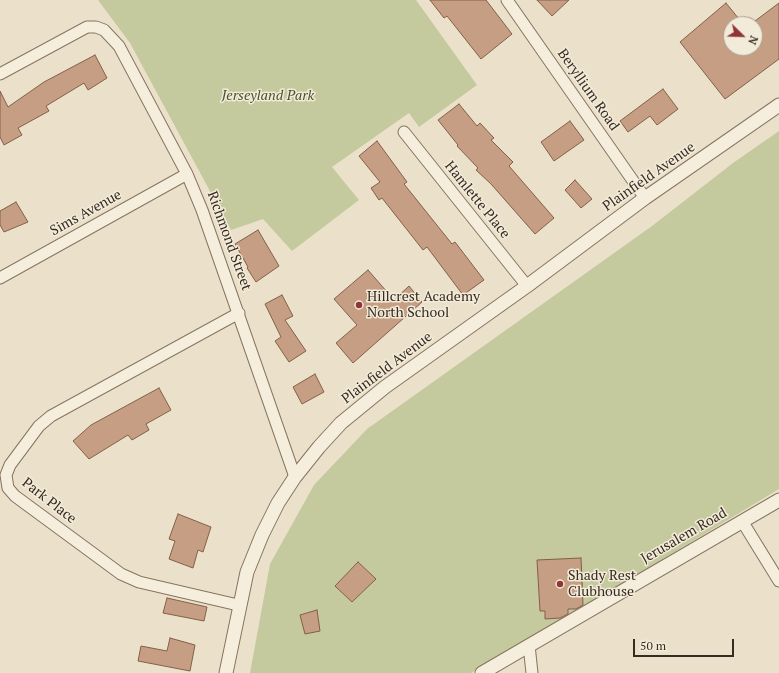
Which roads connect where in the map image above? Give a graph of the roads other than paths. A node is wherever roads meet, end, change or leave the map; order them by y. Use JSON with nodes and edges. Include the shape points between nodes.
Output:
{"nodes":[{"id":1,"x":507,"y":0,"type":"edge"},
{"id":2,"x":0,"y":74,"type":"edge"},
{"id":3,"x":779,"y":105,"type":"edge"},
{"id":4,"x":404,"y":132,"type":"dead end"},
{"id":5,"x":187,"y":174,"type":"junction"},
{"id":6,"x":645,"y":198,"type":"junction"},
{"id":7,"x":0,"y":278,"type":"edge"},
{"id":8,"x":527,"y":286,"type":"junction"},
{"id":9,"x":239,"y":313,"type":"junction"},
{"id":10,"x":295,"y":477,"type":"junction"},
{"id":11,"x":779,"y":500,"type":"edge"},
{"id":12,"x":742,"y":521,"type":"junction"},
{"id":13,"x":779,"y":580,"type":"edge"},
{"id":14,"x":238,"y":605,"type":"junction"},
{"id":15,"x":530,"y":644,"type":"junction"},
{"id":16,"x":226,"y":673,"type":"edge"},
{"id":17,"x":482,"y":673,"type":"edge"},
{"id":18,"x":532,"y":673,"type":"edge"}],
"edges":[{"from":1,"to":6,"type":"street","name":"Beryllium Road"},
{"from":2,"to":5,"type":"street","name":"Richmond Street","via":[[77,31],[87,27],[104,30],[119,46]]},
{"from":3,"to":6,"type":"street","name":"Plainfield Avenue"},
{"from":4,"to":8,"type":"street","name":"Hamlette Place"},
{"from":5,"to":7,"type":"street","name":"Sims Avenue"},
{"from":5,"to":9,"type":"street","name":"Richmond Street"},
{"from":6,"to":8,"type":"street","name":"Plainfield Avenue"},
{"from":8,"to":10,"type":"street","name":"Plainfield Avenue","via":[[363,404],[323,442]]},
{"from":9,"to":10,"type":"street","name":"Richmond Street"},
{"from":9,"to":14,"type":"street","name":"Park Place","via":[[51,416],[39,426],[10,465],[6,475],[8,488],[16,496],[121,574],[139,582]]},
{"from":10,"to":14,"type":"street","name":"Plainfield Avenue","via":[[262,535],[246,572]]},
{"from":11,"to":12,"type":"street","name":"Jerusalem Road"},
{"from":12,"to":13,"type":"street"},
{"from":12,"to":15,"type":"street","name":"Jerusalem Road"},
{"from":14,"to":16,"type":"street","name":"Plainfield Avenue"},
{"from":15,"to":17,"type":"street","name":"Jerusalem Road"},
{"from":15,"to":18,"type":"street"}]}
